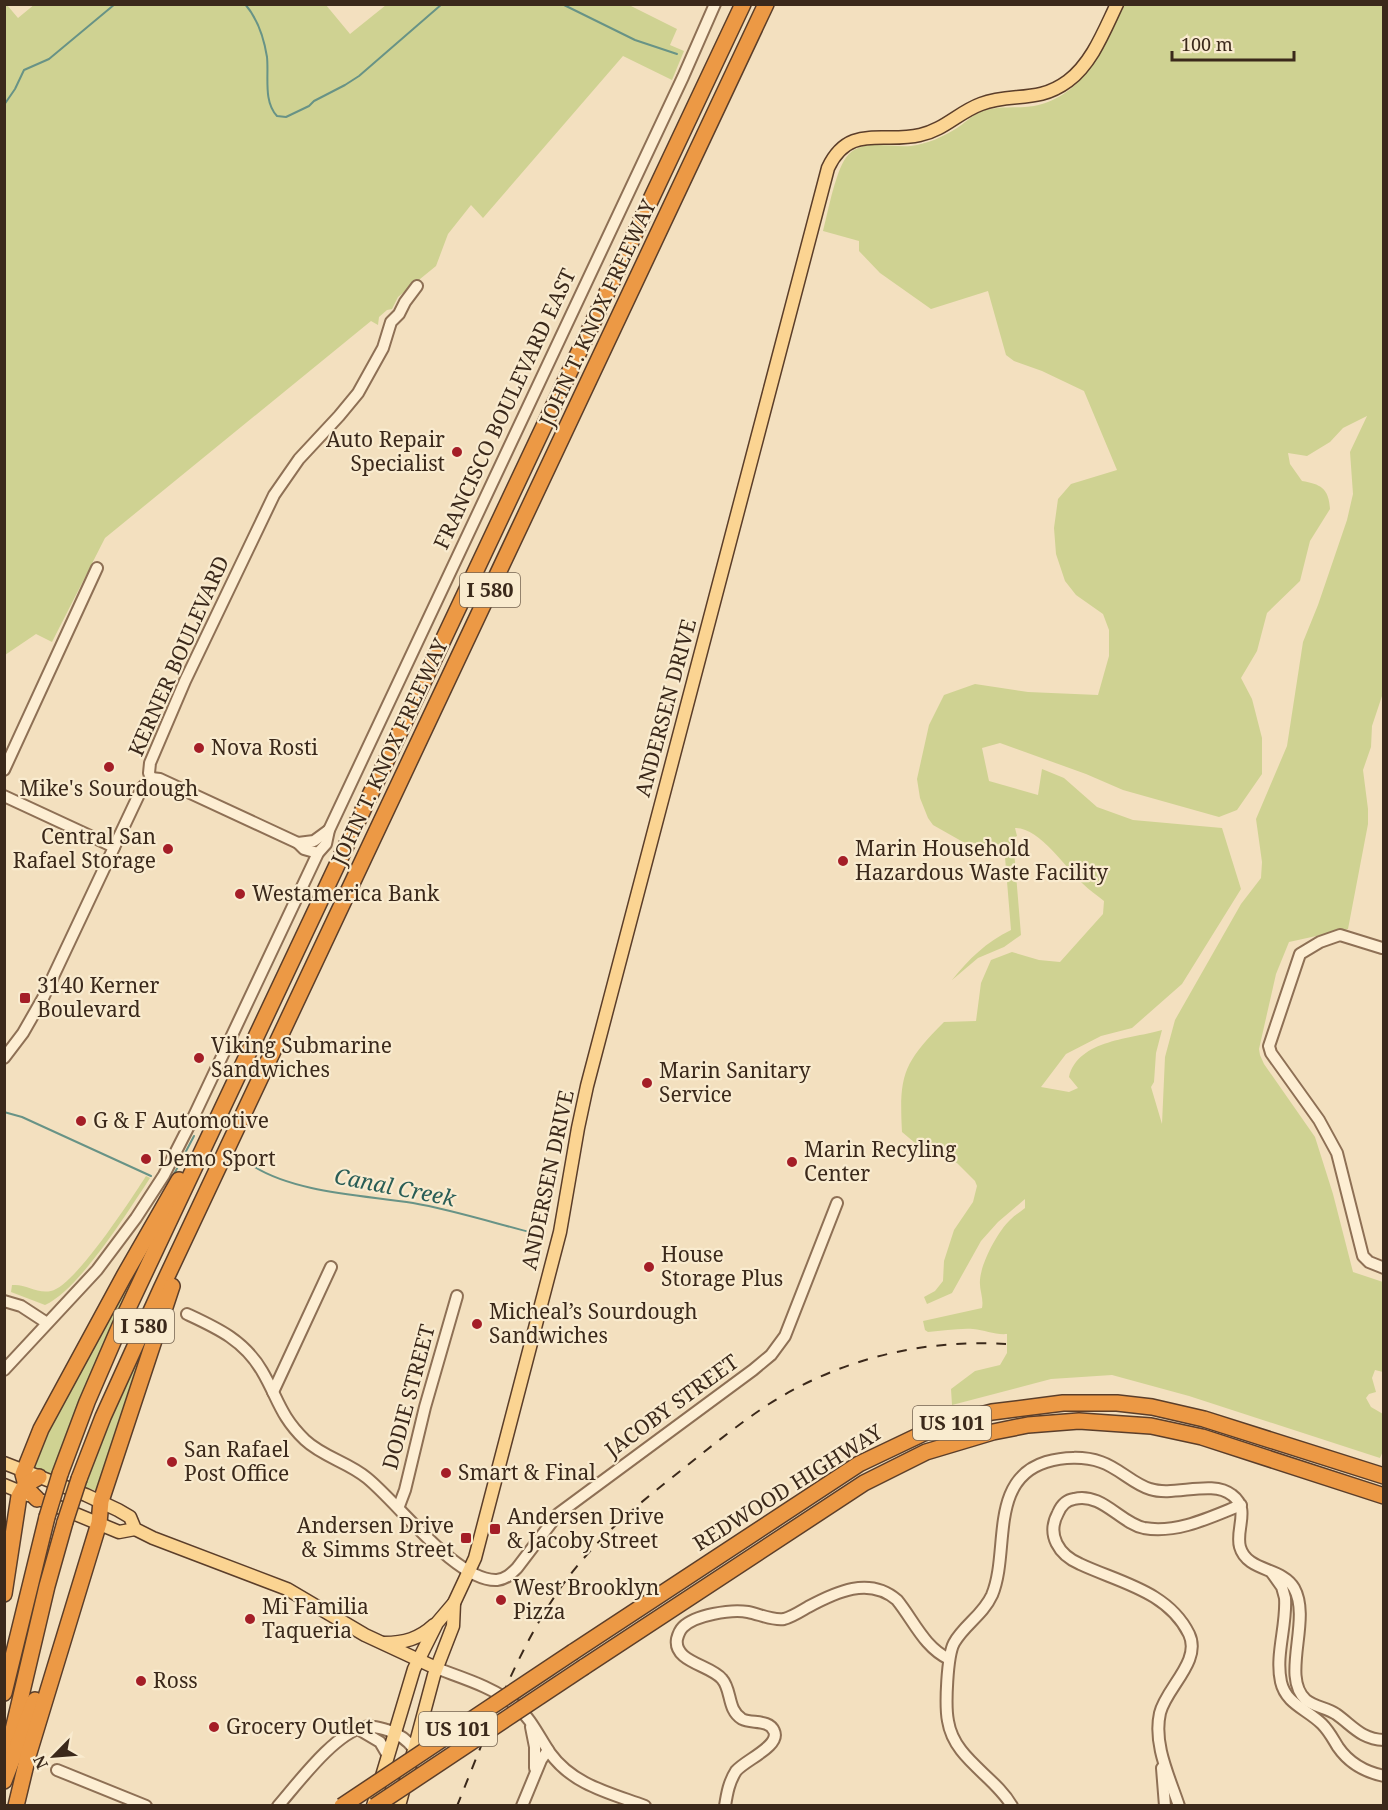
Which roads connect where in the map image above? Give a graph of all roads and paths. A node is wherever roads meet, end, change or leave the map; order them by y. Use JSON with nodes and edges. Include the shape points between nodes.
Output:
{"nodes":[{"id":1,"x":715,"y":4,"type":"edge"},
{"id":2,"x":743,"y":4,"type":"edge"},
{"id":3,"x":766,"y":4,"type":"edge"},
{"id":4,"x":1117,"y":4,"type":"edge"},
{"id":5,"x":417,"y":286,"type":"dead end"},
{"id":6,"x":97,"y":568,"type":"dead end"},
{"id":7,"x":4,"y":770,"type":"edge"},
{"id":8,"x":151,"y":778,"type":"junction"},
{"id":9,"x":4,"y":796,"type":"edge"},
{"id":10,"x":329,"y":830,"type":"junction"},
{"id":11,"x":298,"y":843,"type":"junction"},
{"id":12,"x":114,"y":847,"type":"junction"},
{"id":13,"x":318,"y":853,"type":"junction"},
{"id":14,"x":1383,"y":946,"type":"edge"},
{"id":15,"x":4,"y":1058,"type":"edge"},
{"id":16,"x":228,"y":1098,"type":"junction"},
{"id":17,"x":214,"y":1176,"type":"junction"},
{"id":18,"x":837,"y":1203,"type":"dead end"},
{"id":19,"x":331,"y":1267,"type":"dead end"},
{"id":20,"x":1383,"y":1268,"type":"edge"},
{"id":21,"x":457,"y":1296,"type":"dead end"},
{"id":22,"x":4,"y":1301,"type":"edge"},
{"id":23,"x":187,"y":1314,"type":"dead end"},
{"id":24,"x":47,"y":1323,"type":"junction"},
{"id":25,"x":4,"y":1370,"type":"edge"},
{"id":26,"x":273,"y":1392,"type":"junction"},
{"id":27,"x":4,"y":1463,"type":"edge"},
{"id":28,"x":1383,"y":1476,"type":"edge"},
{"id":29,"x":39,"y":1477,"type":"joint"},
{"id":30,"x":23,"y":1483,"type":"junction"},
{"id":31,"x":4,"y":1485,"type":"edge"},
{"id":32,"x":1383,"y":1496,"type":"edge"},
{"id":33,"x":37,"y":1499,"type":"joint"},
{"id":34,"x":101,"y":1501,"type":"junction"},
{"id":35,"x":1241,"y":1505,"type":"junction"},
{"id":36,"x":399,"y":1506,"type":"junction"},
{"id":37,"x":99,"y":1523,"type":"junction"},
{"id":38,"x":135,"y":1529,"type":"junction"},
{"id":39,"x":469,"y":1572,"type":"junction"},
{"id":40,"x":1272,"y":1573,"type":"junction"},
{"id":41,"x":4,"y":1594,"type":"edge"},
{"id":42,"x":454,"y":1603,"type":"junction"},
{"id":43,"x":68,"y":1623,"type":"junction"},
{"id":44,"x":437,"y":1623,"type":"junction"},
{"id":45,"x":380,"y":1643,"type":"junction"},
{"id":46,"x":949,"y":1659,"type":"junction"},
{"id":47,"x":418,"y":1660,"type":"junction"},
{"id":48,"x":436,"y":1668,"type":"junction"},
{"id":49,"x":4,"y":1693,"type":"edge"},
{"id":50,"x":1309,"y":1708,"type":"junction"},
{"id":51,"x":528,"y":1718,"type":"junction"},
{"id":52,"x":358,"y":1729,"type":"junction"},
{"id":53,"x":394,"y":1732,"type":"junction"},
{"id":54,"x":1383,"y":1740,"type":"edge"},
{"id":55,"x":414,"y":1749,"type":"junction"},
{"id":56,"x":548,"y":1750,"type":"junction"},
{"id":57,"x":387,"y":1754,"type":"junction"},
{"id":58,"x":1162,"y":1756,"type":"junction"},
{"id":59,"x":4,"y":1767,"type":"edge"},
{"id":60,"x":57,"y":1770,"type":"dead end"},
{"id":61,"x":1383,"y":1776,"type":"edge"},
{"id":62,"x":534,"y":1778,"type":"junction"},
{"id":63,"x":4,"y":1781,"type":"edge"},
{"id":64,"x":16,"y":1806,"type":"edge"},
{"id":65,"x":146,"y":1806,"type":"edge"},
{"id":66,"x":278,"y":1806,"type":"edge"},
{"id":67,"x":342,"y":1806,"type":"edge"},
{"id":68,"x":374,"y":1806,"type":"edge"},
{"id":69,"x":399,"y":1806,"type":"edge"},
{"id":70,"x":522,"y":1806,"type":"edge"},
{"id":71,"x":645,"y":1806,"type":"edge"},
{"id":72,"x":725,"y":1806,"type":"edge"},
{"id":73,"x":1012,"y":1806,"type":"edge"},
{"id":74,"x":1165,"y":1806,"type":"edge"},
{"id":75,"x":1179,"y":1806,"type":"edge"}],
"edges":[{"from":1,"to":10,"type":"street","name":"FRANCISCO BOULEVARD EAST"},
{"from":2,"to":16,"type":"highway","name":"JOHN T. KNOX FREEWAY","number":"I 580"},
{"from":3,"to":17,"type":"highway","name":"JOHN T. KNOX FREEWAY","number":"I 580"},
{"from":4,"to":39,"type":"main road","name":"ANDERSEN DRIVE","via":[[1089,58],[1062,86],[1032,97],[980,104],[924,134],[858,140],[841,149],[828,168],[587,1086],[560,1232]]},
{"from":5,"to":8,"type":"street","name":"KERNER BOULEVARD","via":[[391,322],[386,341],[358,393],[299,459],[274,495],[150,762]]},
{"from":6,"to":7,"type":"street"},
{"from":8,"to":11,"type":"street","via":[[160,778]]},
{"from":8,"to":12,"type":"street","name":"KERNER BOULEVARD","via":[[142,788]]},
{"from":9,"to":12,"type":"street"},
{"from":10,"to":11,"type":"street","name":"FRANCISCO BOULEVARD EAST","via":[[314,841]]},
{"from":10,"to":13,"type":"street","name":"FRANCISCO BOULEVARD EAST","via":[[326,844]]},
{"from":11,"to":13,"type":"street"},
{"from":12,"to":15,"type":"street","name":"KERNER BOULEVARD","via":[[43,998]]},
{"from":13,"to":24,"type":"street","name":"FRANCISCO BOULEVARD EAST","via":[[164,1175],[109,1255]]},
{"from":14,"to":20,"type":"street","via":[[1340,935],[1300,954],[1269,1046],[1337,1153],[1363,1257]]},
{"from":16,"to":30,"type":"highway","via":[[123,1276],[44,1422]]},
{"from":16,"to":49,"type":"highway","bridge":true,"via":[[83,1410],[47,1517]]},
{"from":17,"to":34,"type":"highway","via":[[164,1307]]},
{"from":17,"to":59,"type":"highway","name":"JOHN T. KNOX FREEWAY","number":"I 580","bridge":true,"via":[[117,1385],[79,1479],[47,1586]]},
{"from":18,"to":39,"type":"street","name":"JACOBY STREET","via":[[778,1347],[762,1363],[558,1514],[509,1575],[490,1579]]},
{"from":19,"to":26,"type":"street"},
{"from":21,"to":36,"type":"street","name":"DODIE STREET"},
{"from":22,"to":24,"type":"street","via":[[21,1306]]},
{"from":23,"to":26,"type":"street","via":[[228,1333],[255,1360]]},
{"from":24,"to":25,"type":"street","name":"FRANCISCO BOULEVARD EAST"},
{"from":26,"to":36,"type":"street","via":[[286,1419],[304,1439],[358,1471]]},
{"from":27,"to":30,"type":"main road"},
{"from":28,"to":67,"type":"highway","name":"REDWOOD HIGHWAY","number":"US 101","bridge":true,"via":[[1204,1419],[1152,1407],[1063,1402],[957,1421],[859,1464]]},
{"from":29,"to":30,"type":"highway"},
{"from":29,"to":34,"type":"main road"},
{"from":30,"to":31,"type":"main road"},
{"from":30,"to":33,"type":"highway"},
{"from":30,"to":41,"type":"highway"},
{"from":32,"to":68,"type":"highway","name":"REDWOOD HIGHWAY","number":"US 101","bridge":true,"via":[[1202,1437],[1115,1422],[1028,1425],[926,1452],[864,1483]]},
{"from":33,"to":37,"type":"main road"},
{"from":34,"to":37,"type":"highway"},
{"from":34,"to":38,"type":"main road","via":[[130,1517]]},
{"from":35,"to":40,"type":"street","via":[[1241,1550],[1249,1560]]},
{"from":35,"to":46,"type":"street","via":[[1232,1494],[1217,1489],[1149,1489],[1102,1462],[1069,1458],[1039,1464],[1022,1476],[1011,1491],[1004,1514],[998,1580],[983,1611],[955,1643]]},
{"from":35,"to":58,"type":"street","via":[[1194,1524],[1152,1528],[1134,1525],[1104,1505],[1084,1498],[1062,1506],[1054,1521],[1057,1545],[1070,1560],[1159,1599],[1189,1635],[1188,1662],[1160,1712]]},
{"from":36,"to":39,"type":"street","via":[[446,1556]]},
{"from":37,"to":38,"type":"main road","via":[[119,1532]]},
{"from":37,"to":43,"type":"highway"},
{"from":38,"to":45,"type":"main road","via":[[287,1589]]},
{"from":39,"to":42,"type":"main road","name":"ANDERSEN DRIVE"},
{"from":40,"to":50,"type":"street","via":[[1287,1580],[1298,1598],[1296,1681]]},
{"from":40,"to":50,"type":"street","via":[[1285,1598],[1281,1682],[1287,1696]]},
{"from":42,"to":44,"type":"main road","name":"ANDERSEN DRIVE"},
{"from":42,"to":48,"type":"main road","name":"ANDERSEN DRIVE","via":[[453,1626]]},
{"from":43,"to":63,"type":"highway"},
{"from":43,"to":64,"type":"highway"},
{"from":44,"to":45,"type":"main road","via":[[412,1640]]},
{"from":44,"to":47,"type":"main road","name":"ANDERSEN DRIVE"},
{"from":45,"to":47,"type":"main road"},
{"from":46,"to":72,"type":"street","via":[[933,1649],[897,1600],[875,1588],[844,1590],[783,1619],[731,1611],[684,1626],[677,1640],[682,1654],[722,1678],[739,1717],[770,1725],[776,1736],[772,1744],[746,1761],[732,1779]]},
{"from":46,"to":73,"type":"street","via":[[948,1713],[952,1733],[961,1752]]},
{"from":47,"to":48,"type":"main road"},
{"from":47,"to":53,"type":"main road","name":"ANDERSEN DRIVE"},
{"from":48,"to":51,"type":"street","via":[[506,1698]]},
{"from":48,"to":55,"type":"main road","name":"ANDERSEN DRIVE"},
{"from":50,"to":54,"type":"street","via":[[1336,1715],[1360,1734]]},
{"from":50,"to":61,"type":"street","via":[[1351,1761],[1363,1770]]},
{"from":51,"to":56,"type":"street"},
{"from":51,"to":62,"type":"street","via":[[536,1754]]},
{"from":52,"to":53,"type":"street","via":[[374,1727]]},
{"from":52,"to":57,"type":"street","via":[[380,1742]]},
{"from":52,"to":66,"type":"street","via":[[334,1744]]},
{"from":53,"to":55,"type":"street"},
{"from":53,"to":57,"type":"main road","name":"ANDERSEN DRIVE"},
{"from":55,"to":69,"type":"main road","name":"ANDERSEN DRIVE"},
{"from":56,"to":62,"type":"street"},
{"from":56,"to":71,"type":"street","via":[[576,1779]]},
{"from":57,"to":68,"type":"main road","name":"ANDERSEN DRIVE"},
{"from":58,"to":74,"type":"street"},
{"from":58,"to":75,"type":"street"},
{"from":60,"to":65,"type":"street"},
{"from":62,"to":70,"type":"street"}]}
